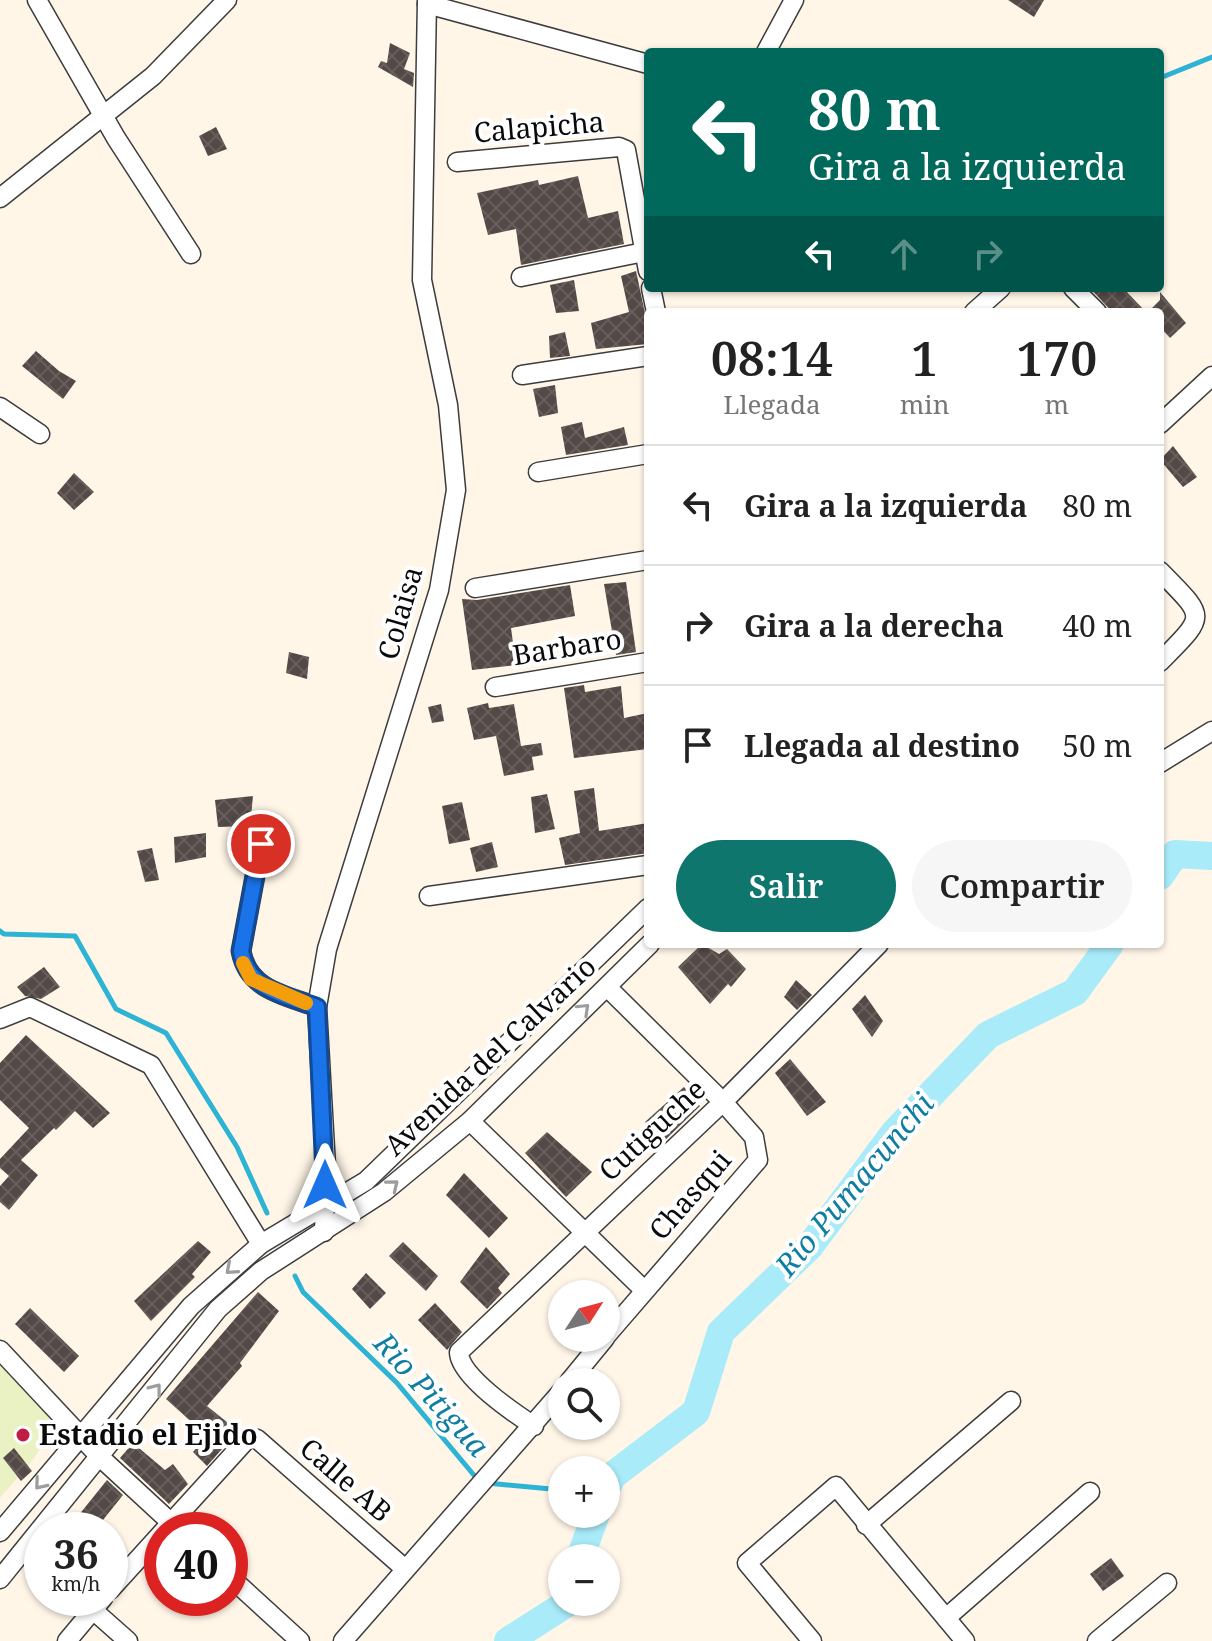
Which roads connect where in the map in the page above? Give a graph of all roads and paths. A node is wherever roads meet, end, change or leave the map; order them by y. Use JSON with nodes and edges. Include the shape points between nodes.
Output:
{"nodes":[{"id":1,"x":37,"y":0,"type":"edge"},
{"id":2,"x":227,"y":0,"type":"edge"},
{"id":3,"x":794,"y":0,"type":"edge"},
{"id":4,"x":427,"y":2,"type":"edge"},
{"id":5,"x":768,"y":48,"type":"edge"},
{"id":6,"x":644,"y":63,"type":"edge"},
{"id":7,"x":103,"y":117,"type":"junction"},
{"id":8,"x":457,"y":162,"type":"dead end"},
{"id":9,"x":0,"y":198,"type":"edge"},
{"id":10,"x":644,"y":252,"type":"joint"},
{"id":11,"x":191,"y":254,"type":"dead end"},
{"id":12,"x":521,"y":277,"type":"dead end"},
{"id":13,"x":996,"y":292,"type":"edge"},
{"id":14,"x":1077,"y":292,"type":"edge"},
{"id":15,"x":978,"y":308,"type":"edge"},
{"id":16,"x":1093,"y":308,"type":"edge"},
{"id":17,"x":644,"y":357,"type":"edge"},
{"id":18,"x":522,"y":375,"type":"dead end"},
{"id":19,"x":1212,"y":376,"type":"edge"},
{"id":20,"x":0,"y":407,"type":"edge"},
{"id":21,"x":1164,"y":420,"type":"edge"},
{"id":22,"x":40,"y":434,"type":"dead end"},
{"id":23,"x":644,"y":455,"type":"edge"},
{"id":24,"x":538,"y":472,"type":"dead end"},
{"id":25,"x":644,"y":561,"type":"edge"},
{"id":26,"x":1164,"y":575,"type":"edge"},
{"id":27,"x":475,"y":588,"type":"dead end"},
{"id":28,"x":1164,"y":658,"type":"edge"},
{"id":29,"x":644,"y":663,"type":"edge"},
{"id":30,"x":495,"y":687,"type":"dead end"},
{"id":31,"x":1212,"y":731,"type":"edge"},
{"id":32,"x":1164,"y":761,"type":"edge"},
{"id":33,"x":261,"y":844,"type":"dead end"},
{"id":34,"x":644,"y":866,"type":"edge"},
{"id":35,"x":429,"y":896,"type":"dead end"},
{"id":36,"x":644,"y":912,"type":"edge"},
{"id":37,"x":646,"y":948,"type":"edge"},
{"id":38,"x":875,"y":948,"type":"edge"},
{"id":39,"x":607,"y":987,"type":"junction"},
{"id":40,"x":317,"y":1007,"type":"junction"},
{"id":41,"x":0,"y":1019,"type":"edge"},
{"id":42,"x":723,"y":1102,"type":"junction"},
{"id":43,"x":470,"y":1121,"type":"junction"},
{"id":44,"x":323,"y":1204,"type":"junction"},
{"id":45,"x":324,"y":1232,"type":"junction"},
{"id":46,"x":584,"y":1233,"type":"junction"},
{"id":47,"x":261,"y":1244,"type":"junction"},
{"id":48,"x":644,"y":1290,"type":"junction"},
{"id":49,"x":620,"y":1319,"type":"edge"},
{"id":50,"x":0,"y":1350,"type":"edge"},
{"id":51,"x":593,"y":1352,"type":"edge"},
{"id":52,"x":580,"y":1368,"type":"edge"},
{"id":53,"x":1011,"y":1401,"type":"dead end"},
{"id":54,"x":548,"y":1408,"type":"edge"},
{"id":55,"x":534,"y":1426,"type":"junction"},
{"id":56,"x":81,"y":1435,"type":"junction"},
{"id":57,"x":101,"y":1458,"type":"junction"},
{"id":58,"x":1090,"y":1492,"type":"dead end"},
{"id":59,"x":159,"y":1512,"type":"edge"},
{"id":60,"x":186,"y":1512,"type":"edge"},
{"id":61,"x":866,"y":1525,"type":"junction"},
{"id":62,"x":0,"y":1532,"type":"edge"},
{"id":63,"x":144,"y":1556,"type":"edge"},
{"id":64,"x":404,"y":1568,"type":"junction"},
{"id":65,"x":128,"y":1572,"type":"edge"},
{"id":66,"x":0,"y":1579,"type":"edge"},
{"id":67,"x":1167,"y":1583,"type":"dead end"},
{"id":68,"x":248,"y":1593,"type":"edge"},
{"id":69,"x":88,"y":1616,"type":"edge"},
{"id":70,"x":108,"y":1616,"type":"edge"},
{"id":71,"x":946,"y":1618,"type":"junction"},
{"id":72,"x":67,"y":1641,"type":"edge"},
{"id":73,"x":128,"y":1641,"type":"edge"},
{"id":74,"x":300,"y":1641,"type":"edge"},
{"id":75,"x":343,"y":1641,"type":"edge"},
{"id":76,"x":812,"y":1641,"type":"edge"},
{"id":77,"x":965,"y":1641,"type":"edge"},
{"id":78,"x":1097,"y":1641,"type":"edge"}],
"edges":[{"from":1,"to":7,"type":"street"},
{"from":2,"to":7,"type":"street","via":[[153,76]]},
{"from":3,"to":5,"type":"street"},
{"from":4,"to":6,"type":"street"},
{"from":4,"to":40,"type":"street","name":"Colaisa","via":[[422,280],[448,405],[456,490],[439,590],[327,949]]},
{"from":7,"to":9,"type":"street"},
{"from":7,"to":11,"type":"street"},
{"from":8,"to":10,"type":"street","name":"Calapicha","via":[[626,150]]},
{"from":10,"to":12,"type":"street"},
{"from":13,"to":15,"type":"street"},
{"from":14,"to":16,"type":"street"},
{"from":17,"to":18,"type":"street"},
{"from":19,"to":21,"type":"street"},
{"from":20,"to":22,"type":"street"},
{"from":23,"to":24,"type":"street"},
{"from":25,"to":27,"type":"street"},
{"from":26,"to":28,"type":"street","via":[[1197,616],[1195,626]]},
{"from":29,"to":30,"type":"street","name":"Barbaro"},
{"from":31,"to":32,"type":"street"},
{"from":33,"to":40,"type":"street","via":[[241,951],[244,967],[251,979],[267,988]]},
{"from":34,"to":35,"type":"street"},
{"from":36,"to":44,"type":"street","name":"Avenida del Calvario","via":[[366,1181]]},
{"from":37,"to":39,"type":"street","name":"Avenida del Calvario"},
{"from":38,"to":42,"type":"street","name":"Cutiguche"},
{"from":39,"to":42,"type":"street","name":"Chasqui"},
{"from":43,"to":39,"type":"street","name":"Avenida del Calvario","one_way":true},
{"from":40,"to":44,"type":"street","name":"Colaisa","via":[[326,1166]]},
{"from":41,"to":47,"type":"street","via":[[30,1007],[151,1065]]},
{"from":42,"to":46,"type":"street","name":"Cutiguche"},
{"from":42,"to":48,"type":"street","name":"Chasqui","via":[[754,1137],[758,1160]]},
{"from":45,"to":43,"type":"street","name":"Avenida del Calvario","one_way":true,"via":[[384,1192]]},
{"from":43,"to":46,"type":"street"},
{"from":44,"to":45,"type":"street","name":"Colaisa"},
{"from":44,"to":47,"type":"street","name":"Avenida del Calvario"},
{"from":57,"to":45,"type":"street","name":"Avenida del Calvario","one_way":true,"via":[[218,1309],[261,1271]]},
{"from":46,"to":48,"type":"street"},
{"from":46,"to":55,"type":"street","name":"Cutiguche","via":[[459,1352],[468,1373]]},
{"from":47,"to":56,"type":"street","name":"Avenida del Calvario","one_way":true,"via":[[191,1306]]},
{"from":48,"to":49,"type":"street","name":"Chasqui"},
{"from":50,"to":56,"type":"street"},
{"from":51,"to":52,"type":"street","name":"Chasqui"},
{"from":53,"to":61,"type":"street"},
{"from":54,"to":55,"type":"street"},
{"from":55,"to":64,"type":"street"},
{"from":56,"to":57,"type":"street"},
{"from":56,"to":62,"type":"street","name":"Avenida del Calvario","one_way":true},
{"from":57,"to":59,"type":"street"},
{"from":57,"to":66,"type":"street","name":"Avenida del Calvario"},
{"from":58,"to":71,"type":"street"},
{"from":60,"to":64,"type":"street","name":"Calle AB","via":[[249,1437],[257,1439]]},
{"from":61,"to":71,"type":"street"},
{"from":61,"to":76,"type":"street","via":[[836,1486],[747,1563]]},
{"from":63,"to":65,"type":"street"},
{"from":64,"to":75,"type":"street"},
{"from":67,"to":78,"type":"street"},
{"from":68,"to":74,"type":"street"},
{"from":69,"to":72,"type":"street"},
{"from":70,"to":73,"type":"street"},
{"from":71,"to":77,"type":"street"}]}
